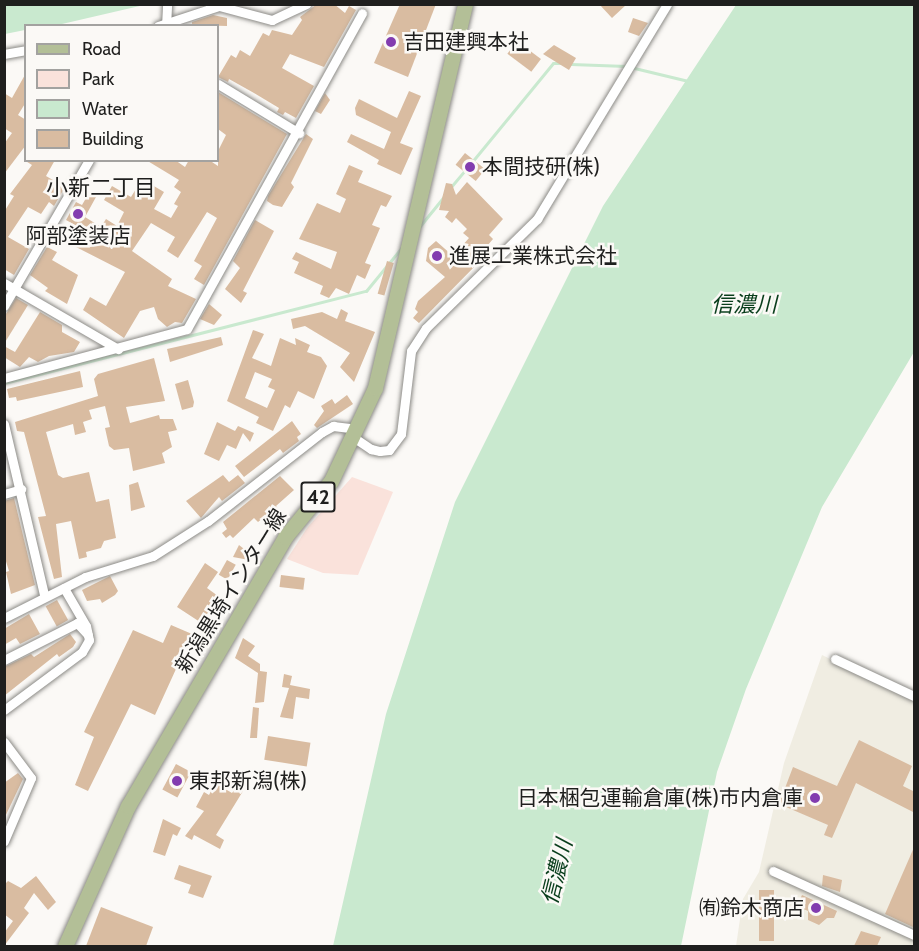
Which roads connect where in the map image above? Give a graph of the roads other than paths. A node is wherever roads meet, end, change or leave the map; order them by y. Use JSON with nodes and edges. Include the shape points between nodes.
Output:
{"nodes":[{"id":1,"x":167,"y":4,"type":"edge"},
{"id":2,"x":306,"y":4,"type":"edge"},
{"id":3,"x":465,"y":4,"type":"edge"},
{"id":4,"x":667,"y":4,"type":"edge"},
{"id":5,"x":362,"y":13,"type":"dead end"},
{"id":6,"x":164,"y":24,"type":"edge"},
{"id":7,"x":167,"y":24,"type":"edge"},
{"id":8,"x":24,"y":50,"type":"edge"},
{"id":9,"x":4,"y":54,"type":"edge"},
{"id":10,"x":219,"y":85,"type":"edge"},
{"id":11,"x":299,"y":133,"type":"junction"},
{"id":12,"x":88,"y":162,"type":"edge"},
{"id":13,"x":4,"y":283,"type":"edge"},
{"id":14,"x":14,"y":289,"type":"junction"},
{"id":15,"x":4,"y":306,"type":"edge"},
{"id":16,"x":118,"y":349,"type":"junction"},
{"id":17,"x":4,"y":378,"type":"edge"},
{"id":18,"x":4,"y":424,"type":"edge"},
{"id":19,"x":354,"y":433,"type":"junction"},
{"id":20,"x":21,"y":489,"type":"junction"},
{"id":21,"x":4,"y":494,"type":"edge"},
{"id":22,"x":64,"y":588,"type":"junction"},
{"id":23,"x":44,"y":595,"type":"junction"},
{"id":24,"x":4,"y":618,"type":"edge"},
{"id":25,"x":88,"y":635,"type":"junction"},
{"id":26,"x":835,"y":659,"type":"dead end"},
{"id":27,"x":4,"y":660,"type":"edge"},
{"id":28,"x":915,"y":696,"type":"edge"},
{"id":29,"x":4,"y":710,"type":"edge"},
{"id":30,"x":4,"y":742,"type":"edge"},
{"id":31,"x":6,"y":836,"type":"edge"},
{"id":32,"x":772,"y":871,"type":"dead end"},
{"id":33,"x":915,"y":935,"type":"edge"},
{"id":34,"x":64,"y":946,"type":"edge"}],
"edges":[{"from":1,"to":6,"type":"street"},
{"from":2,"to":7,"type":"street","via":[[272,20],[219,6]]},
{"from":3,"to":19,"type":"main road","name":"新潟黒埼インター線","number":"42","via":[[375,388]]},
{"from":4,"to":19,"type":"street","via":[[537,219],[426,328],[411,351],[401,434],[389,450],[380,451],[371,449]]},
{"from":5,"to":11,"type":"street"},
{"from":8,"to":9,"type":"street"},
{"from":10,"to":11,"type":"street"},
{"from":11,"to":16,"type":"street","via":[[187,329]]},
{"from":12,"to":14,"type":"street"},
{"from":13,"to":14,"type":"street"},
{"from":14,"to":15,"type":"street"},
{"from":14,"to":16,"type":"street"},
{"from":16,"to":17,"type":"street"},
{"from":18,"to":20,"type":"street"},
{"from":19,"to":22,"type":"street","via":[[333,426],[182,540],[153,556],[85,577]]},
{"from":19,"to":34,"type":"main road","name":"新潟黒埼インター線","number":"42","via":[[331,482],[285,537],[169,733],[128,806]]},
{"from":20,"to":21,"type":"street"},
{"from":20,"to":23,"type":"street"},
{"from":22,"to":23,"type":"street"},
{"from":22,"to":25,"type":"street"},
{"from":23,"to":24,"type":"street"},
{"from":25,"to":27,"type":"street","via":[[77,624]]},
{"from":25,"to":29,"type":"street","via":[[82,652]]},
{"from":26,"to":28,"type":"street"},
{"from":30,"to":31,"type":"street","via":[[31,778]]},
{"from":32,"to":33,"type":"street"}]}
